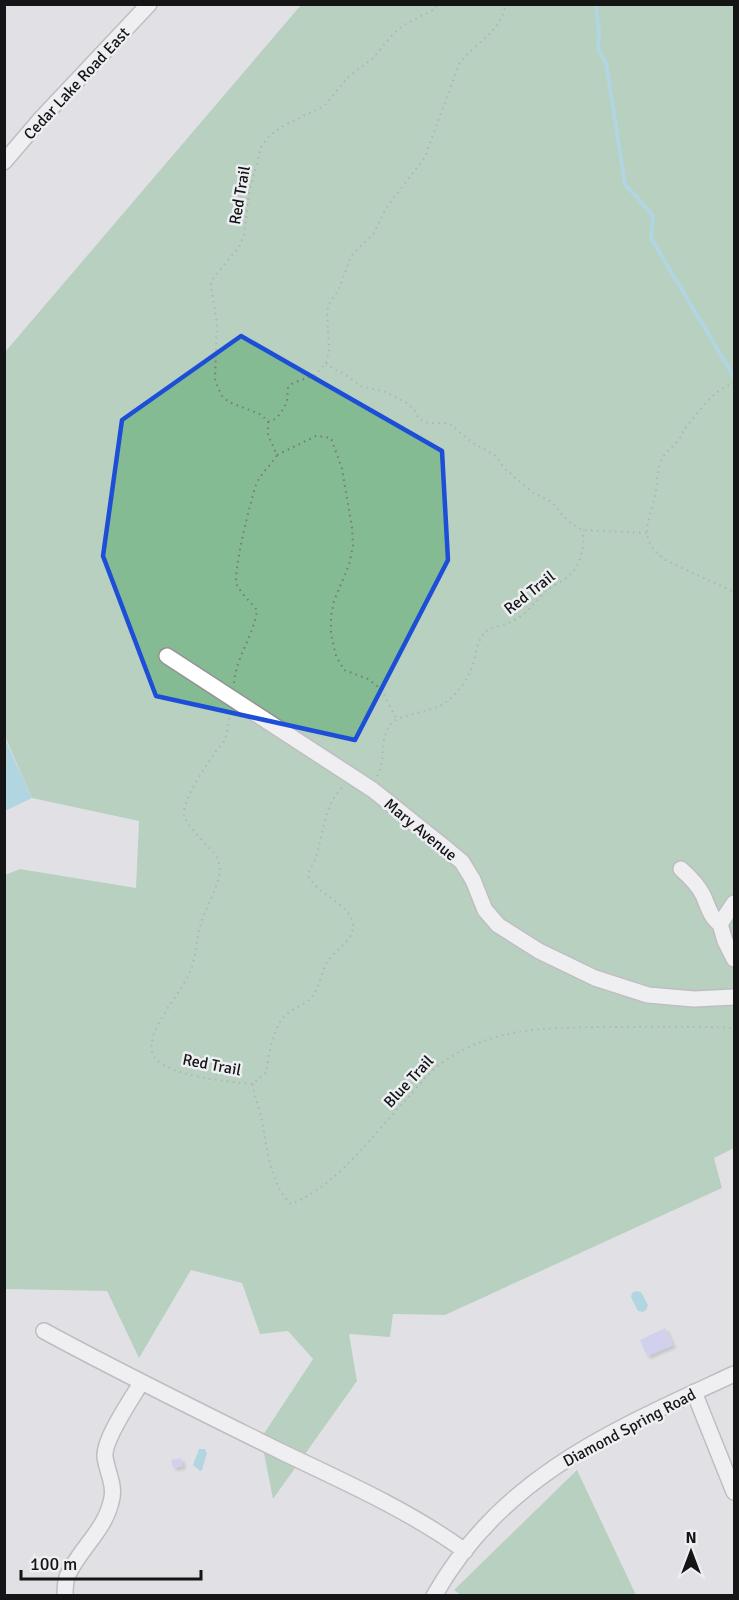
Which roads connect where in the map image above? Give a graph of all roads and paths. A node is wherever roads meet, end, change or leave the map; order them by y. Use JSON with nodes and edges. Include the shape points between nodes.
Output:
{"nodes":[{"id":1,"x":149,"y":4,"type":"edge"},
{"id":2,"x":438,"y":4,"type":"edge"},
{"id":3,"x":506,"y":4,"type":"edge"},
{"id":4,"x":4,"y":162,"type":"edge"},
{"id":5,"x":326,"y":363,"type":"junction"},
{"id":6,"x":735,"y":382,"type":"edge"},
{"id":7,"x":268,"y":422,"type":"junction"},
{"id":8,"x":277,"y":454,"type":"junction"},
{"id":9,"x":582,"y":530,"type":"junction"},
{"id":10,"x":647,"y":533,"type":"junction"},
{"id":11,"x":735,"y":591,"type":"edge"},
{"id":12,"x":168,"y":656,"type":"dead end"},
{"id":13,"x":233,"y":697,"type":"junction"},
{"id":14,"x":397,"y":720,"type":"junction"},
{"id":15,"x":362,"y":783,"type":"junction"},
{"id":16,"x":681,"y":869,"type":"dead end"},
{"id":17,"x":735,"y":903,"type":"edge"},
{"id":18,"x":720,"y":924,"type":"junction"},
{"id":19,"x":735,"y":959,"type":"edge"},
{"id":20,"x":735,"y":997,"type":"edge"},
{"id":21,"x":735,"y":1028,"type":"edge"},
{"id":22,"x":253,"y":1084,"type":"junction"},
{"id":23,"x":44,"y":1331,"type":"dead end"},
{"id":24,"x":735,"y":1374,"type":"edge"},
{"id":25,"x":141,"y":1383,"type":"junction"},
{"id":26,"x":694,"y":1392,"type":"junction"},
{"id":27,"x":735,"y":1492,"type":"edge"},
{"id":28,"x":465,"y":1551,"type":"junction"},
{"id":29,"x":65,"y":1596,"type":"edge"},
{"id":30,"x":434,"y":1596,"type":"edge"}],
"edges":[{"from":1,"to":4,"type":"street","name":"Cedar Lake Road East"},
{"from":2,"to":7,"type":"path","name":"Red Trail","via":[[394,33],[324,106],[283,126],[261,147],[244,235],[211,285],[217,324],[218,388],[229,402],[262,415]]},
{"from":3,"to":5,"type":"path","via":[[494,31],[459,63],[425,157],[386,208],[374,233],[351,256],[327,312]]},
{"from":5,"to":7,"type":"path","via":[[315,375],[292,383],[281,413]]},
{"from":5,"to":9,"type":"path","via":[[361,386],[405,402],[428,423],[451,425],[496,456],[505,469],[532,492],[552,502],[562,516]]},
{"from":6,"to":10,"type":"path","via":[[714,394],[661,461]]},
{"from":7,"to":8,"type":"path","via":[[267,435]]},
{"from":8,"to":13,"type":"path","name":"Red Trail","via":[[256,485],[240,549],[237,587],[257,610],[234,677]]},
{"from":8,"to":14,"type":"path","via":[[316,436],[331,438],[348,491],[353,546],[331,616],[336,656],[344,670],[381,689]]},
{"from":9,"to":10,"type":"path"},
{"from":9,"to":14,"type":"path","name":"Red Trail","via":[[584,545],[576,567],[527,613],[482,635],[472,668],[458,692],[433,710]]},
{"from":10,"to":11,"type":"path","via":[[649,545],[662,557]]},
{"from":12,"to":13,"type":"street","name":"Mary Avenue"},
{"from":13,"to":15,"type":"street","name":"Mary Avenue"},
{"from":13,"to":22,"type":"path","name":"Red Trail","via":[[224,741],[192,790],[184,814],[186,822],[219,861],[218,877],[200,926],[191,969],[152,1037],[152,1053],[169,1068],[209,1079]]},
{"from":14,"to":15,"type":"path","name":"Red Trail","via":[[385,736],[379,774],[371,782]]},
{"from":15,"to":20,"type":"street","name":"Mary Avenue","via":[[462,862],[485,910],[498,925],[539,951],[595,978],[648,995]]},
{"from":15,"to":22,"type":"path","name":"Red Trail","via":[[345,786],[336,794],[329,806],[316,861],[308,874],[313,884],[348,914],[353,921],[352,933],[327,963],[309,1000],[286,1014],[279,1024],[267,1071]]},
{"from":16,"to":18,"type":"street","via":[[702,892],[713,919]]},
{"from":17,"to":18,"type":"street"},
{"from":18,"to":19,"type":"street"},
{"from":21,"to":22,"type":"path","name":"Blue Trail","via":[[547,1027],[482,1041],[443,1062],[336,1175],[291,1204],[270,1166]]},
{"from":23,"to":25,"type":"street"},
{"from":24,"to":26,"type":"street","name":"Diamond Spring Road"},
{"from":25,"to":28,"type":"street","via":[[388,1505]]},
{"from":25,"to":29,"type":"street","via":[[118,1419],[104,1455],[112,1501],[100,1528],[67,1578]]},
{"from":26,"to":27,"type":"street"},
{"from":26,"to":28,"type":"street","name":"Diamond Spring Road","via":[[563,1460],[516,1496]]},
{"from":28,"to":30,"type":"street","name":"Diamond Spring Road"}]}
